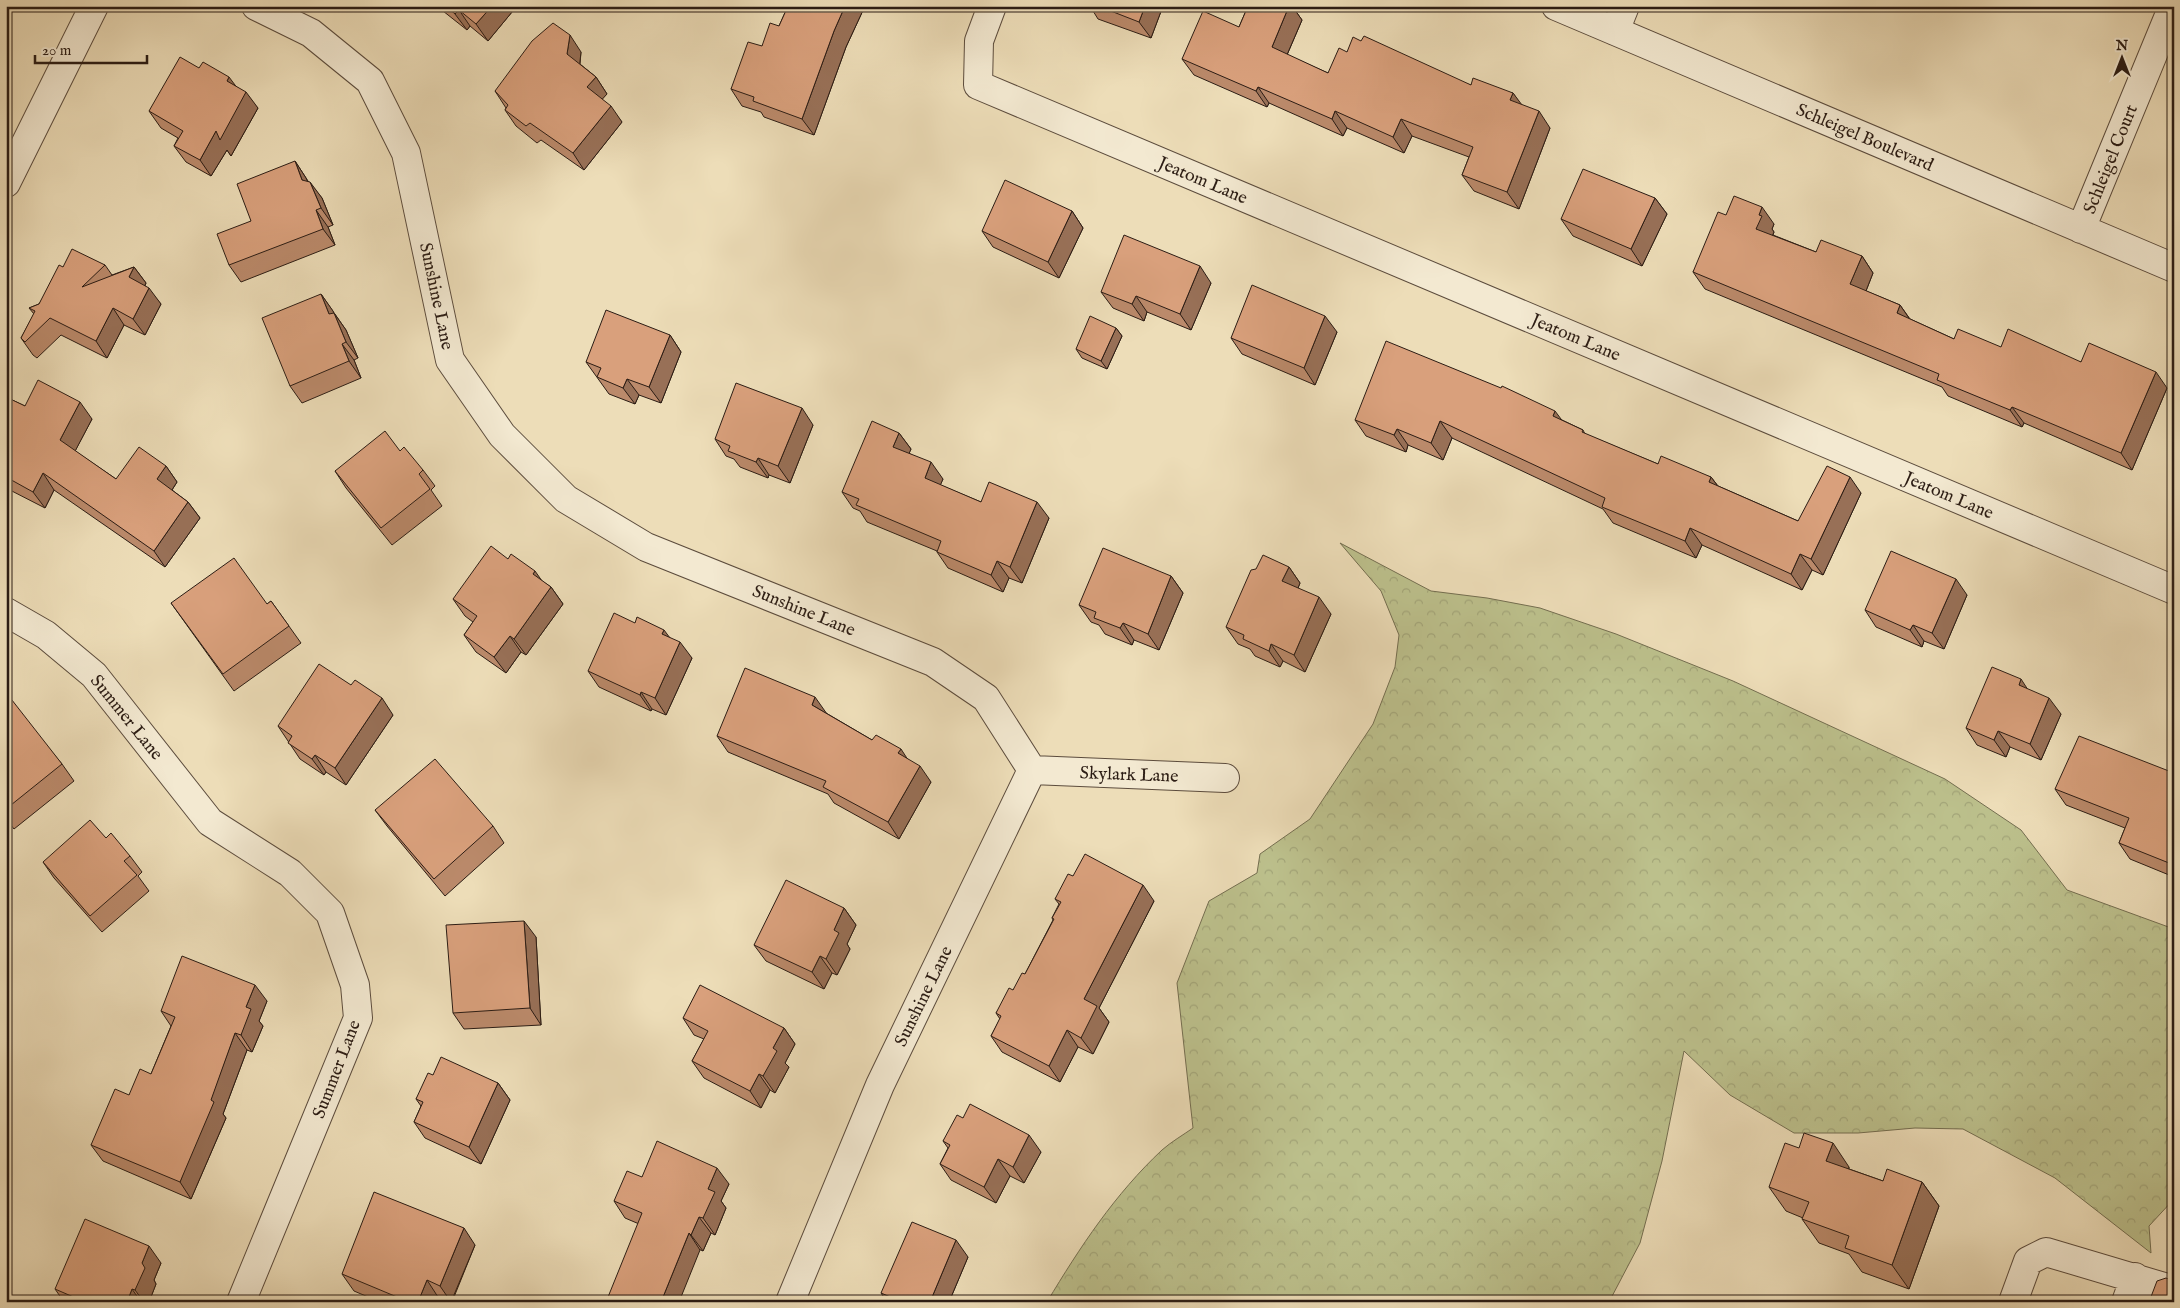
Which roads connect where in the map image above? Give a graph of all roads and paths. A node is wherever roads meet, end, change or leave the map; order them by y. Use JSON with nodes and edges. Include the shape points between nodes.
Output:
{"nodes":[{"id":1,"x":94,"y":6,"type":"edge"},
{"id":2,"x":256,"y":6,"type":"edge"},
{"id":3,"x":992,"y":6,"type":"edge"},
{"id":4,"x":1556,"y":6,"type":"edge"},
{"id":5,"x":1625,"y":6,"type":"edge"},
{"id":6,"x":2173,"y":6,"type":"edge"},
{"id":7,"x":1614,"y":31,"type":"junction"},
{"id":8,"x":6,"y":183,"type":"edge"},
{"id":9,"x":2081,"y":229,"type":"junction"},
{"id":10,"x":2174,"y":268,"type":"edge"},
{"id":11,"x":2174,"y":590,"type":"edge"},
{"id":12,"x":6,"y":612,"type":"edge"},
{"id":13,"x":1032,"y":770,"type":"junction"},
{"id":14,"x":1225,"y":778,"type":"dead end"},
{"id":15,"x":2130,"y":1290,"type":"edge"},
{"id":16,"x":2174,"y":1290,"type":"edge"},
{"id":17,"x":241,"y":1302,"type":"edge"},
{"id":18,"x":790,"y":1302,"type":"edge"},
{"id":19,"x":2013,"y":1302,"type":"edge"}],
"edges":[{"from":1,"to":8,"type":"street"},
{"from":2,"to":13,"type":"street","name":"Sunshine Lane","via":[[311,34],[370,81],[406,153],[450,360],[502,436],[566,500],[646,547],[933,662],[986,698]]},
{"from":3,"to":11,"type":"street","name":"Jeatom Lane","via":[[979,41],[978,85]]},
{"from":4,"to":7,"type":"street","name":"Schleigel Boulevard"},
{"from":5,"to":7,"type":"street"},
{"from":6,"to":9,"type":"street","name":"Schleigel Court"},
{"from":7,"to":9,"type":"street","name":"Schleigel Boulevard"},
{"from":9,"to":10,"type":"street","name":"Schleigel Boulevard"},
{"from":12,"to":17,"type":"street","name":"Summer Lane","via":[[46,635],[94,675],[210,822],[290,874],[330,913],[352,976],[358,1018]]},
{"from":13,"to":14,"type":"street","name":"Skylark Lane"},
{"from":13,"to":18,"type":"street","name":"Sunshine Lane","via":[[880,1085]]},
{"from":15,"to":16,"type":"street"},
{"from":15,"to":19,"type":"street","via":[[2046,1252],[2028,1261]]}]}
